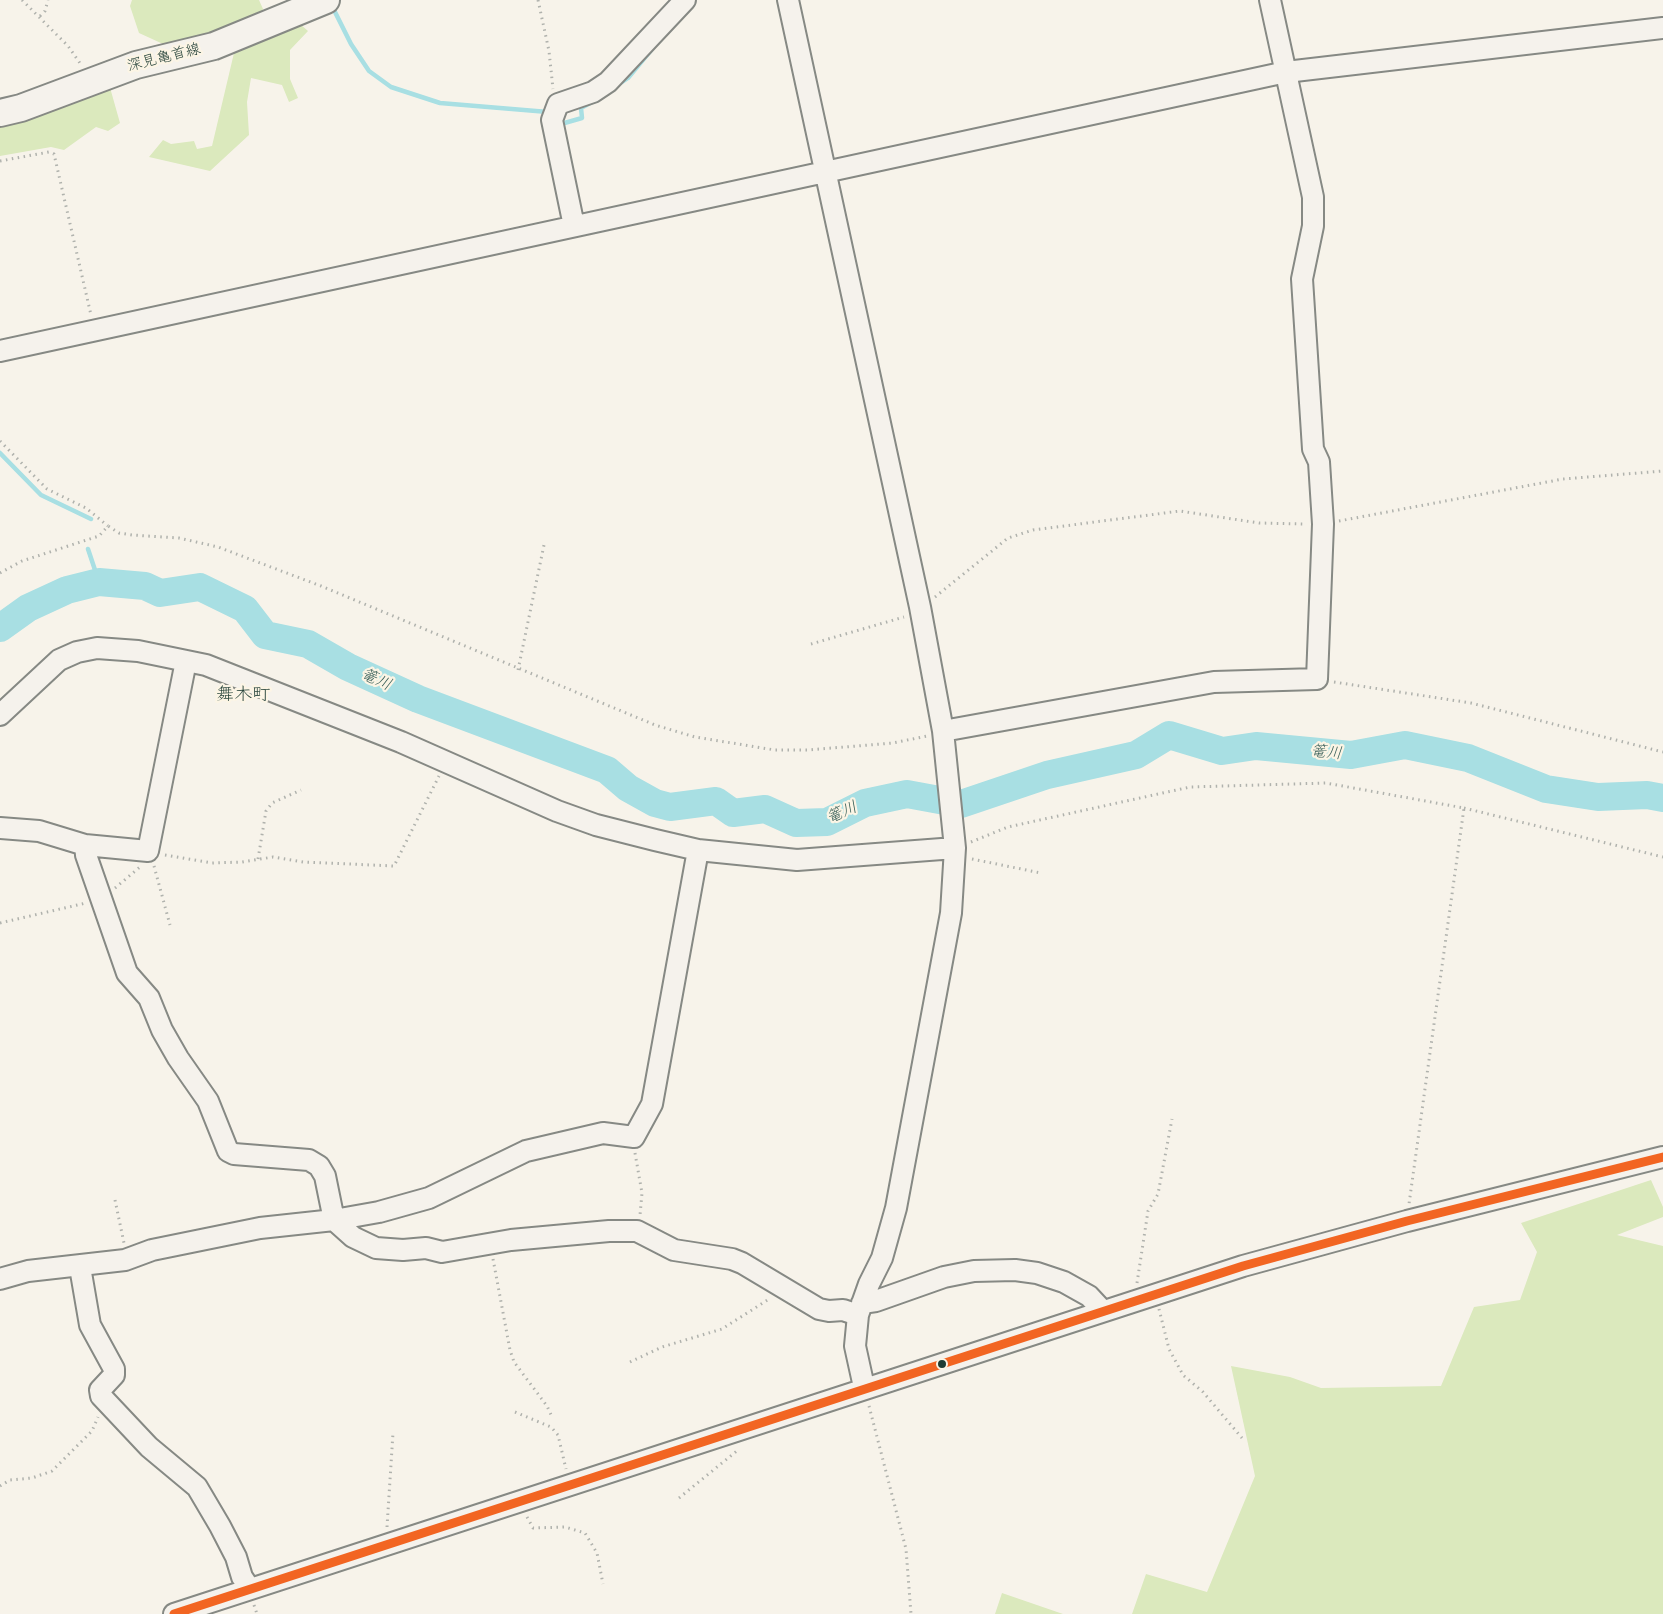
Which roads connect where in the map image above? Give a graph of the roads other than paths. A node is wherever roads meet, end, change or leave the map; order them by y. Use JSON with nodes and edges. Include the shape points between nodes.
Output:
{"nodes":[{"id":1,"x":326,"y":0,"type":"edge"},
{"id":2,"x":685,"y":0,"type":"edge"},
{"id":3,"x":788,"y":0,"type":"edge"},
{"id":4,"x":1270,"y":0,"type":"edge"},
{"id":5,"x":1663,"y":28,"type":"edge"},
{"id":6,"x":1286,"y":72,"type":"junction"},
{"id":7,"x":0,"y":112,"type":"edge"},
{"id":8,"x":826,"y":173,"type":"junction"},
{"id":9,"x":574,"y":226,"type":"junction"},
{"id":10,"x":0,"y":351,"type":"edge"},
{"id":11,"x":186,"y":661,"type":"junction"},
{"id":12,"x":0,"y":715,"type":"edge"},
{"id":13,"x":943,"y":735,"type":"junction"},
{"id":14,"x":0,"y":828,"type":"edge"},
{"id":15,"x":85,"y":845,"type":"junction"},
{"id":16,"x":698,"y":850,"type":"junction"},
{"id":17,"x":955,"y":854,"type":"junction"},
{"id":18,"x":1663,"y":1157,"type":"edge"},
{"id":19,"x":334,"y":1220,"type":"junction"},
{"id":20,"x":80,"y":1267,"type":"junction"},
{"id":21,"x":0,"y":1279,"type":"edge"},
{"id":22,"x":860,"y":1309,"type":"junction"},
{"id":23,"x":1103,"y":1311,"type":"junction"},
{"id":24,"x":864,"y":1387,"type":"junction"},
{"id":25,"x":250,"y":1589,"type":"junction"},
{"id":26,"x":174,"y":1614,"type":"edge"}],
"edges":[{"from":1,"to":7,"type":"main road","name":"深見亀首線","via":[[214,46],[136,65],[21,108]]},
{"from":2,"to":9,"type":"street","via":[[608,82],[555,112]]},
{"from":3,"to":8,"type":"street"},
{"from":4,"to":6,"type":"street"},
{"from":5,"to":6,"type":"street"},
{"from":6,"to":8,"type":"street"},
{"from":6,"to":13,"type":"street","via":[[1313,197],[1313,226],[1302,279],[1313,449],[1319,462],[1323,524],[1317,679],[1214,682]]},
{"from":8,"to":9,"type":"street"},
{"from":8,"to":13,"type":"street","via":[[920,609]]},
{"from":9,"to":10,"type":"street"},
{"from":11,"to":12,"type":"street","via":[[117,648],[77,652],[59,660]]},
{"from":11,"to":15,"type":"street","via":[[150,853]]},
{"from":11,"to":16,"type":"street","via":[[206,665],[446,762],[548,808],[596,825]]},
{"from":13,"to":17,"type":"street"},
{"from":14,"to":15,"type":"street","via":[[39,831]]},
{"from":15,"to":19,"type":"street","via":[[128,973],[149,998],[178,1058],[208,1101],[228,1151],[309,1160],[320,1166]]},
{"from":16,"to":17,"type":"street","via":[[797,860]]},
{"from":16,"to":19,"type":"street","via":[[652,1104],[634,1137],[603,1133],[525,1151],[429,1198]]},
{"from":17,"to":22,"type":"street","via":[[951,913],[896,1208],[882,1258]]},
{"from":18,"to":23,"type":"street","via":[[1243,1266]]},
{"from":19,"to":20,"type":"street","via":[[260,1228]]},
{"from":19,"to":22,"type":"street","via":[[353,1238],[376,1248],[426,1248],[442,1252],[587,1233],[637,1231],[674,1250],[732,1259],[819,1309]]},
{"from":20,"to":21,"type":"street","via":[[28,1271]]},
{"from":20,"to":25,"type":"street","via":[[90,1325],[114,1369],[114,1375],[100,1390],[101,1396],[149,1447],[197,1487]]},
{"from":22,"to":23,"type":"street","via":[[944,1277],[974,1271],[1015,1270],[1064,1282],[1089,1296]]},
{"from":22,"to":24,"type":"street","via":[[855,1346]]},
{"from":23,"to":24,"type":"street"},
{"from":24,"to":25,"type":"street"},
{"from":25,"to":26,"type":"street"}]}
